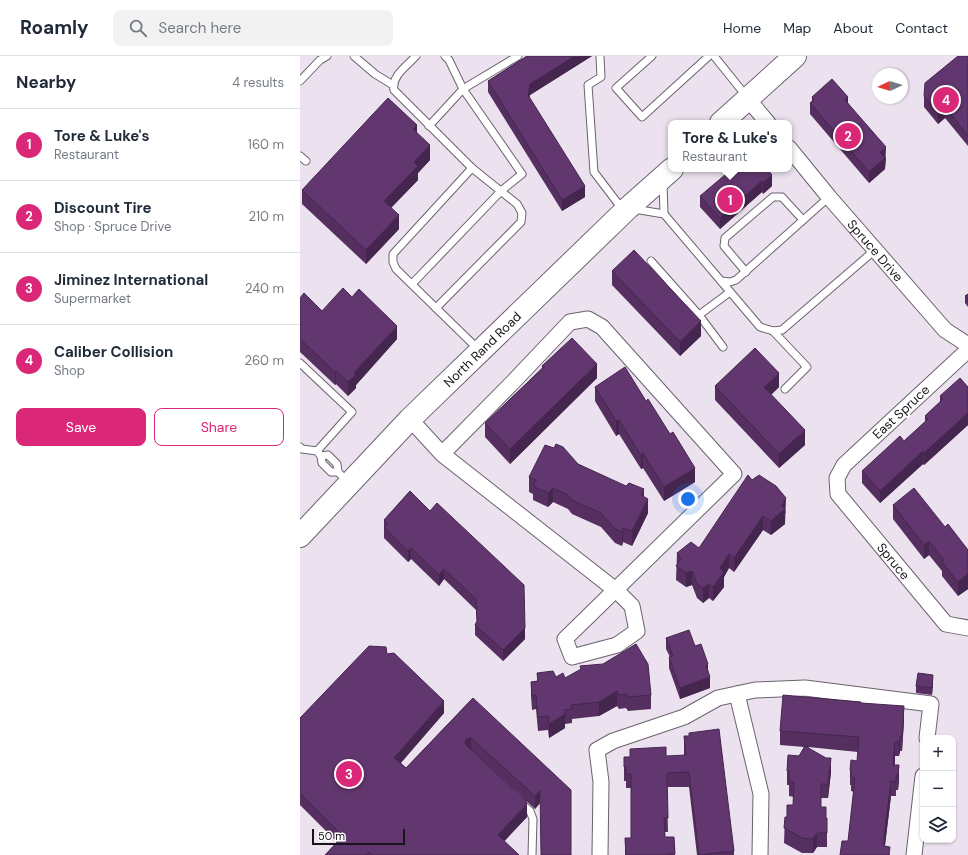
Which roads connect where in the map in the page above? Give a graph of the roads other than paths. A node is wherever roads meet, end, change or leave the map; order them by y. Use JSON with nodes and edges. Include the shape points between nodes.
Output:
{"nodes":[{"id":1,"x":327,"y":56,"type":"edge"},
{"id":2,"x":354,"y":56,"type":"edge"},
{"id":3,"x":416,"y":56,"type":"edge"},
{"id":4,"x":445,"y":56,"type":"edge"},
{"id":5,"x":518,"y":56,"type":"edge"},
{"id":6,"x":600,"y":56,"type":"edge"},
{"id":7,"x":709,"y":56,"type":"edge"},
{"id":8,"x":714,"y":56,"type":"edge"},
{"id":9,"x":795,"y":56,"type":"edge"},
{"id":10,"x":650,"y":57,"type":"edge"},
{"id":11,"x":300,"y":81,"type":"edge"},
{"id":12,"x":392,"y":85,"type":"junction"},
{"id":13,"x":463,"y":89,"type":"junction"},
{"id":14,"x":747,"y":98,"type":"junction"},
{"id":15,"x":724,"y":120,"type":"edge"},
{"id":16,"x":765,"y":120,"type":"edge"},
{"id":17,"x":430,"y":126,"type":"junction"},
{"id":18,"x":792,"y":152,"type":"edge"},
{"id":19,"x":300,"y":156,"type":"edge"},
{"id":20,"x":306,"y":161,"type":"dead end"},
{"id":21,"x":472,"y":168,"type":"junction"},
{"id":22,"x":667,"y":174,"type":"edge"},
{"id":23,"x":501,"y":191,"type":"junction"},
{"id":24,"x":829,"y":197,"type":"junction"},
{"id":25,"x":626,"y":210,"type":"junction"},
{"id":26,"x":664,"y":214,"type":"junction"},
{"id":27,"x":803,"y":220,"type":"junction"},
{"id":28,"x":875,"y":250,"type":"junction"},
{"id":29,"x":651,"y":261,"type":"dead end"},
{"id":30,"x":746,"y":272,"type":"junction"},
{"id":31,"x":721,"y":282,"type":"junction"},
{"id":32,"x":412,"y":284,"type":"junction"},
{"id":33,"x":730,"y":292,"type":"junction"},
{"id":34,"x":436,"y":308,"type":"junction"},
{"id":35,"x":699,"y":315,"type":"junction"},
{"id":36,"x":773,"y":331,"type":"junction"},
{"id":37,"x":968,"y":345,"type":"edge"},
{"id":38,"x":723,"y":347,"type":"dead end"},
{"id":39,"x":480,"y":350,"type":"junction"},
{"id":40,"x":968,"y":350,"type":"edge"},
{"id":41,"x":300,"y":363,"type":"edge"},
{"id":42,"x":785,"y":389,"type":"dead end"},
{"id":43,"x":410,"y":419,"type":"junction"},
{"id":44,"x":300,"y":448,"type":"edge"},
{"id":45,"x":319,"y":453,"type":"junction"},
{"id":46,"x":442,"y":454,"type":"junction"},
{"id":47,"x":343,"y":477,"type":"junction"},
{"id":48,"x":837,"y":478,"type":"joint"},
{"id":49,"x":300,"y":536,"type":"edge"},
{"id":50,"x":616,"y":590,"type":"junction"},
{"id":51,"x":968,"y":628,"type":"edge"},
{"id":52,"x":737,"y":694,"type":"junction"},
{"id":53,"x":927,"y":735,"type":"edge"},
{"id":54,"x":513,"y":796,"type":"edge"},
{"id":55,"x":920,"y":802,"type":"edge"},
{"id":56,"x":532,"y":855,"type":"edge"},
{"id":57,"x":600,"y":855,"type":"edge"},
{"id":58,"x":760,"y":855,"type":"edge"},
{"id":59,"x":914,"y":855,"type":"edge"}],
"edges":[{"from":1,"to":11,"type":"lane"},
{"from":2,"to":12,"type":"lane"},
{"from":3,"to":12,"type":"lane","via":[[395,78]]},
{"from":4,"to":13,"type":"lane"},
{"from":5,"to":13,"type":"lane"},
{"from":6,"to":25,"type":"lane","via":[[601,77],[588,85],[594,172]]},
{"from":7,"to":10,"type":"lane","via":[[642,117],[616,88]]},
{"from":8,"to":14,"type":"lane"},
{"from":9,"to":14,"type":"main road"},
{"from":12,"to":17,"type":"lane"},
{"from":13,"to":17,"type":"lane"},
{"from":13,"to":23,"type":"lane","via":[[522,174]]},
{"from":14,"to":15,"type":"main road"},
{"from":14,"to":16,"type":"street"},
{"from":17,"to":21,"type":"lane"},
{"from":18,"to":24,"type":"street","name":"Spruce Drive"},
{"from":19,"to":20,"type":"lane"},
{"from":21,"to":23,"type":"lane"},
{"from":21,"to":32,"type":"lane","via":[[393,254],[392,262],[396,269]]},
{"from":22,"to":25,"type":"main road","name":"North Rand Road"},
{"from":22,"to":26,"type":"lane"},
{"from":23,"to":32,"type":"lane"},
{"from":23,"to":34,"type":"lane","via":[[517,204],[522,212],[521,222]]},
{"from":24,"to":27,"type":"lane"},
{"from":24,"to":28,"type":"street","name":"Spruce Drive"},
{"from":25,"to":26,"type":"lane"},
{"from":25,"to":39,"type":"main road","name":"North Rand Road"},
{"from":26,"to":31,"type":"lane"},
{"from":27,"to":30,"type":"lane"},
{"from":27,"to":30,"type":"lane","via":[[782,197],[773,196],[725,238],[724,246]]},
{"from":28,"to":36,"type":"lane","via":[[782,330]]},
{"from":28,"to":37,"type":"street","name":"Spruce Drive","via":[[945,330]]},
{"from":29,"to":35,"type":"lane"},
{"from":30,"to":31,"type":"lane","via":[[736,280]]},
{"from":31,"to":33,"type":"lane"},
{"from":32,"to":34,"type":"lane"},
{"from":33,"to":35,"type":"lane"},
{"from":33,"to":36,"type":"lane","via":[[760,327]]},
{"from":34,"to":39,"type":"lane"},
{"from":35,"to":38,"type":"lane"},
{"from":36,"to":42,"type":"lane","via":[[809,364]]},
{"from":39,"to":43,"type":"main road","name":"North Rand Road"},
{"from":40,"to":48,"type":"street","name":"East Spruce","via":[[844,465]]},
{"from":41,"to":45,"type":"lane","via":[[352,412]]},
{"from":43,"to":46,"type":"street"},
{"from":43,"to":47,"type":"main road","name":"North Rand Road"},
{"from":44,"to":45,"type":"lane"},
{"from":45,"to":47,"type":"lane","via":[[322,463],[331,472]]},
{"from":46,"to":50,"type":"street"},
{"from":46,"to":50,"type":"street","via":[[570,322],[588,319],[602,327],[734,474]]},
{"from":47,"to":49,"type":"main road","name":"North Rand Road"},
{"from":48,"to":51,"type":"street","name":"Spruce","via":[[838,494],[946,624]]},
{"from":50,"to":50,"type":"street","via":[[632,606],[637,631],[617,645],[572,657],[566,639]]},
{"from":52,"to":53,"type":"street","via":[[755,690],[805,688],[931,704]]},
{"from":52,"to":57,"type":"street","via":[[718,698],[684,717],[613,741],[597,750],[601,782]]},
{"from":52,"to":58,"type":"street","via":[[761,794]]},
{"from":54,"to":56,"type":"lane","via":[[530,811],[533,819]]},
{"from":55,"to":59,"type":"street"}]}
